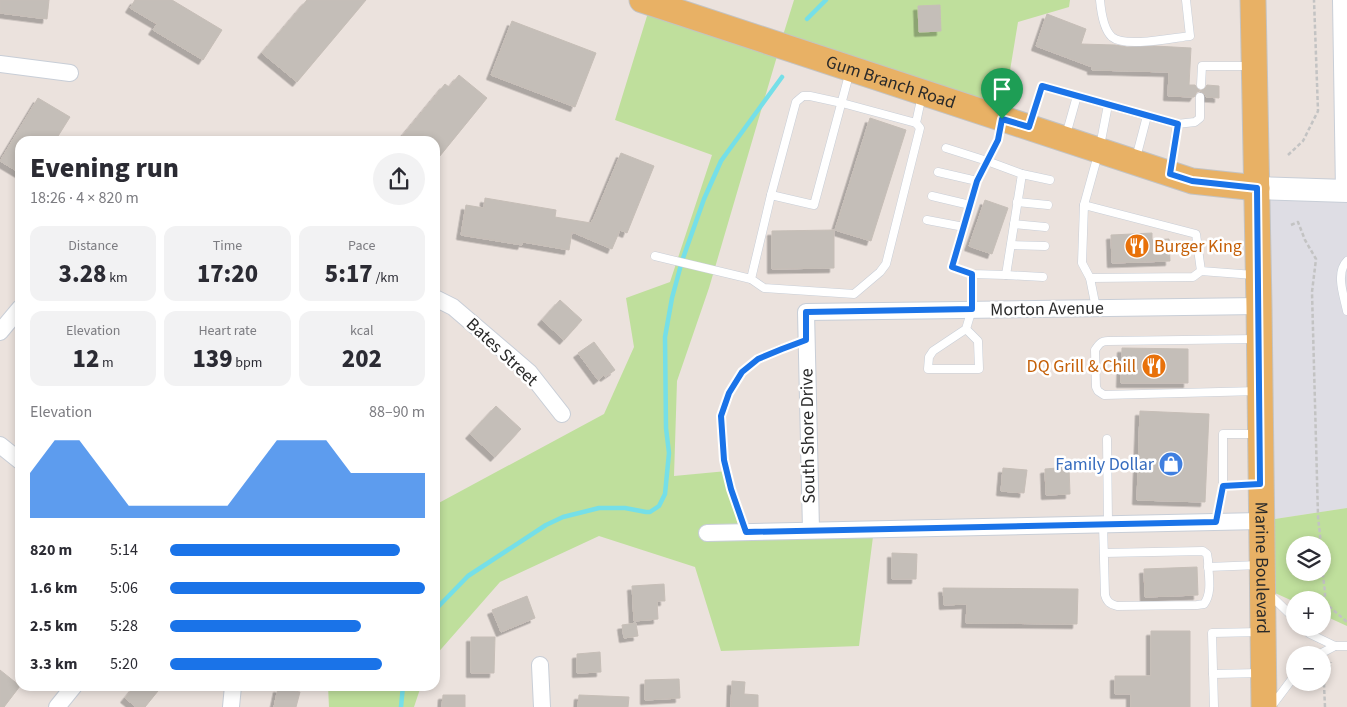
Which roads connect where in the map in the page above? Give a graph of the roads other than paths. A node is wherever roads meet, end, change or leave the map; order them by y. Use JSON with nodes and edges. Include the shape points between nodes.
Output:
{"nodes":[{"id":1,"x":642,"y":0,"type":"edge"},
{"id":2,"x":1100,"y":0,"type":"edge"},
{"id":3,"x":1186,"y":0,"type":"edge"},
{"id":4,"x":1253,"y":0,"type":"edge"},
{"id":5,"x":1341,"y":0,"type":"edge"},
{"id":6,"x":0,"y":64,"type":"edge"},
{"id":7,"x":1254,"y":66,"type":"junction"},
{"id":8,"x":850,"y":69,"type":"junction"},
{"id":9,"x":70,"y":73,"type":"dead end"},
{"id":10,"x":1201,"y":85,"type":"dead end"},
{"id":11,"x":922,"y":92,"type":"junction"},
{"id":12,"x":1077,"y":96,"type":"junction"},
{"id":13,"x":1200,"y":97,"type":"dead end"},
{"id":14,"x":842,"y":103,"type":"junction"},
{"id":15,"x":1108,"y":105,"type":"junction"},
{"id":16,"x":1147,"y":116,"type":"junction"},
{"id":17,"x":1002,"y":119,"type":"junction"},
{"id":18,"x":916,"y":122,"type":"junction"},
{"id":19,"x":1178,"y":124,"type":"junction"},
{"id":20,"x":1029,"y":127,"type":"junction"},
{"id":21,"x":1065,"y":139,"type":"junction"},
{"id":22,"x":946,"y":148,"type":"dead end"},
{"id":23,"x":1099,"y":150,"type":"junction"},
{"id":24,"x":987,"y":161,"type":"junction"},
{"id":25,"x":1134,"y":162,"type":"junction"},
{"id":26,"x":938,"y":172,"type":"dead end"},
{"id":27,"x":1022,"y":174,"type":"junction"},
{"id":28,"x":1170,"y":174,"type":"junction"},
{"id":29,"x":1050,"y":180,"type":"dead end"},
{"id":30,"x":977,"y":181,"type":"junction"},
{"id":31,"x":1257,"y":188,"type":"junction"},
{"id":32,"x":1345,"y":192,"type":"edge"},
{"id":33,"x":771,"y":195,"type":"junction"},
{"id":34,"x":932,"y":196,"type":"dead end"},
{"id":35,"x":1018,"y":202,"type":"junction"},
{"id":36,"x":970,"y":205,"type":"junction"},
{"id":37,"x":1048,"y":205,"type":"dead end"},
{"id":38,"x":1084,"y":205,"type":"junction"},
{"id":39,"x":928,"y":220,"type":"dead end"},
{"id":40,"x":1014,"y":224,"type":"junction"},
{"id":41,"x":964,"y":227,"type":"junction"},
{"id":42,"x":1045,"y":227,"type":"dead end"},
{"id":43,"x":1011,"y":245,"type":"junction"},
{"id":44,"x":1045,"y":246,"type":"dead end"},
{"id":45,"x":655,"y":256,"type":"dead end"},
{"id":46,"x":1347,"y":261,"type":"edge"},
{"id":47,"x":1202,"y":272,"type":"junction"},
{"id":48,"x":972,"y":274,"type":"junction"},
{"id":49,"x":1006,"y":275,"type":"junction"},
{"id":50,"x":1258,"y":275,"type":"junction"},
{"id":51,"x":1043,"y":277,"type":"dead end"},
{"id":52,"x":1090,"y":278,"type":"junction"},
{"id":53,"x":751,"y":279,"type":"junction"},
{"id":54,"x":440,"y":300,"type":"edge"},
{"id":55,"x":1259,"y":306,"type":"junction"},
{"id":56,"x":1096,"y":308,"type":"junction"},
{"id":57,"x":972,"y":309,"type":"junction"},
{"id":58,"x":1347,"y":311,"type":"edge"},
{"id":59,"x":806,"y":312,"type":"joint"},
{"id":60,"x":15,"y":314,"type":"edge"},
{"id":61,"x":966,"y":329,"type":"junction"},
{"id":62,"x":0,"y":332,"type":"edge"},
{"id":63,"x":1259,"y":339,"type":"junction"},
{"id":64,"x":806,"y":340,"type":"junction"},
{"id":65,"x":1260,"y":391,"type":"junction"},
{"id":66,"x":562,"y":414,"type":"dead end"},
{"id":67,"x":1260,"y":434,"type":"junction"},
{"id":68,"x":1107,"y":439,"type":"dead end"},
{"id":69,"x":0,"y":445,"type":"edge"},
{"id":70,"x":15,"y":457,"type":"edge"},
{"id":71,"x":1260,"y":484,"type":"junction"},
{"id":72,"x":1223,"y":486,"type":"junction"},
{"id":73,"x":1260,"y":521,"type":"junction"},
{"id":74,"x":1216,"y":522,"type":"junction"},
{"id":75,"x":1106,"y":524,"type":"junction"},
{"id":76,"x":811,"y":530,"type":"junction"},
{"id":77,"x":746,"y":532,"type":"junction"},
{"id":78,"x":707,"y":533,"type":"dead end"},
{"id":79,"x":1104,"y":553,"type":"junction"},
{"id":80,"x":1208,"y":567,"type":"junction"},
{"id":81,"x":1261,"y":576,"type":"junction"},
{"id":82,"x":1286,"y":608,"type":"edge"},
{"id":83,"x":1262,"y":632,"type":"junction"},
{"id":84,"x":1314,"y":636,"type":"edge"},
{"id":85,"x":1335,"y":646,"type":"junction"},
{"id":86,"x":1347,"y":646,"type":"edge"},
{"id":87,"x":1331,"y":648,"type":"edge"},
{"id":88,"x":1347,"y":656,"type":"edge"},
{"id":89,"x":540,"y":665,"type":"dead end"},
{"id":90,"x":1263,"y":673,"type":"junction"},
{"id":91,"x":1213,"y":674,"type":"junction"},
{"id":92,"x":1286,"y":687,"type":"edge"},
{"id":93,"x":70,"y":691,"type":"edge"},
{"id":94,"x":233,"y":691,"type":"edge"},
{"id":95,"x":57,"y":707,"type":"edge"},
{"id":96,"x":231,"y":707,"type":"edge"},
{"id":97,"x":542,"y":707,"type":"edge"},
{"id":98,"x":1214,"y":707,"type":"edge"},
{"id":99,"x":1264,"y":707,"type":"edge"},
{"id":100,"x":1271,"y":707,"type":"edge"}],
"edges":[{"from":1,"to":8,"type":"main road","name":"Gum Branch Road"},
{"from":2,"to":3,"type":"lane","via":[[1110,35],[1129,43],[1190,36]]},
{"from":4,"to":7,"type":"main road","name":"Marine Boulevard"},
{"from":5,"to":32,"type":"street"},
{"from":6,"to":9,"type":"street"},
{"from":7,"to":10,"type":"lane","via":[[1202,66]]},
{"from":7,"to":31,"type":"main road","name":"Marine Boulevard"},
{"from":8,"to":11,"type":"main road","name":"Gum Branch Road"},
{"from":8,"to":14,"type":"lane"},
{"from":11,"to":17,"type":"main road","name":"Gum Branch Road"},
{"from":11,"to":18,"type":"lane"},
{"from":12,"to":15,"type":"lane"},
{"from":12,"to":20,"type":"lane","via":[[1042,86]]},
{"from":12,"to":21,"type":"lane"},
{"from":13,"to":19,"type":"lane","via":[[1200,118],[1195,122]]},
{"from":14,"to":18,"type":"lane"},
{"from":14,"to":33,"type":"lane","via":[[810,96],[803,96],[796,102]]},
{"from":14,"to":33,"type":"lane","via":[[814,205]]},
{"from":15,"to":16,"type":"lane"},
{"from":15,"to":23,"type":"lane"},
{"from":16,"to":19,"type":"lane"},
{"from":16,"to":25,"type":"lane"},
{"from":17,"to":20,"type":"main road","name":"Gum Branch Road"},
{"from":17,"to":24,"type":"lane","via":[[998,140]]},
{"from":18,"to":53,"type":"lane","via":[[920,128],[886,264],[880,272],[854,294],[764,288]]},
{"from":19,"to":28,"type":"lane"},
{"from":20,"to":21,"type":"main road","name":"Gum Branch Road"},
{"from":21,"to":23,"type":"main road","name":"Gum Branch Road"},
{"from":22,"to":24,"type":"lane"},
{"from":23,"to":25,"type":"main road","name":"Gum Branch Road"},
{"from":23,"to":38,"type":"lane"},
{"from":24,"to":27,"type":"lane"},
{"from":24,"to":30,"type":"lane"},
{"from":25,"to":28,"type":"main road","name":"Gum Branch Road"},
{"from":26,"to":30,"type":"lane"},
{"from":27,"to":29,"type":"lane"},
{"from":27,"to":35,"type":"lane"},
{"from":28,"to":31,"type":"main road","name":"Gum Branch Road","via":[[1192,181]]},
{"from":30,"to":36,"type":"lane"},
{"from":31,"to":32,"type":"main road"},
{"from":31,"to":50,"type":"main road","name":"Marine Boulevard"},
{"from":33,"to":53,"type":"lane"},
{"from":34,"to":36,"type":"lane"},
{"from":35,"to":37,"type":"lane"},
{"from":35,"to":40,"type":"lane"},
{"from":36,"to":41,"type":"lane"},
{"from":38,"to":47,"type":"lane","via":[[1196,234]]},
{"from":38,"to":52,"type":"lane","via":[[1082,263]]},
{"from":39,"to":41,"type":"lane"},
{"from":40,"to":42,"type":"lane"},
{"from":40,"to":43,"type":"lane"},
{"from":41,"to":48,"type":"lane","via":[[952,267]]},
{"from":43,"to":44,"type":"lane"},
{"from":43,"to":49,"type":"lane"},
{"from":45,"to":53,"type":"lane"},
{"from":46,"to":58,"type":"lane","via":[[1341,276]]},
{"from":47,"to":50,"type":"lane"},
{"from":47,"to":52,"type":"lane","via":[[1194,278]]},
{"from":48,"to":49,"type":"lane"},
{"from":48,"to":57,"type":"lane"},
{"from":49,"to":51,"type":"lane"},
{"from":50,"to":55,"type":"main road","name":"Marine Boulevard"},
{"from":52,"to":56,"type":"lane"},
{"from":54,"to":66,"type":"street","name":"Bates Street","via":[[453,307],[529,372]]},
{"from":55,"to":56,"type":"street","name":"Morton Avenue"},
{"from":55,"to":63,"type":"main road","name":"Marine Boulevard"},
{"from":56,"to":57,"type":"street","name":"Morton Avenue"},
{"from":57,"to":59,"type":"street","name":"Morton Avenue"},
{"from":57,"to":61,"type":"lane"},
{"from":59,"to":64,"type":"street","name":"South Shore Drive"},
{"from":60,"to":62,"type":"street"},
{"from":61,"to":61,"type":"lane","via":[[933,351],[928,369],[980,369],[978,341]]},
{"from":63,"to":65,"type":"main road","name":"Marine Boulevard"},
{"from":63,"to":65,"type":"lane","via":[[1103,341],[1096,350],[1096,387],[1104,395]]},
{"from":64,"to":76,"type":"street","name":"South Shore Drive"},
{"from":64,"to":77,"type":"lane","via":[[758,359],[742,372],[729,393],[721,416],[724,460]]},
{"from":65,"to":67,"type":"main road","name":"Marine Boulevard"},
{"from":67,"to":71,"type":"main road","name":"Marine Boulevard"},
{"from":67,"to":72,"type":"lane","via":[[1223,434]]},
{"from":68,"to":75,"type":"lane"},
{"from":69,"to":70,"type":"street"},
{"from":71,"to":72,"type":"lane"},
{"from":71,"to":73,"type":"main road","name":"Marine Boulevard"},
{"from":72,"to":74,"type":"lane"},
{"from":73,"to":74,"type":"street"},
{"from":73,"to":81,"type":"main road","name":"Marine Boulevard"},
{"from":74,"to":75,"type":"street"},
{"from":75,"to":76,"type":"street"},
{"from":75,"to":79,"type":"lane"},
{"from":76,"to":77,"type":"street"},
{"from":77,"to":78,"type":"street"},
{"from":79,"to":80,"type":"lane","via":[[1198,550],[1207,554]]},
{"from":79,"to":80,"type":"lane","via":[[1105,595],[1107,601],[1116,606],[1204,604],[1210,594]]},
{"from":80,"to":81,"type":"lane"},
{"from":81,"to":82,"type":"lane"},
{"from":81,"to":83,"type":"main road","name":"Marine Boulevard"},
{"from":83,"to":90,"type":"main road","name":"Marine Boulevard"},
{"from":83,"to":91,"type":"lane","via":[[1212,633]]},
{"from":84,"to":85,"type":"lane"},
{"from":85,"to":86,"type":"lane"},
{"from":85,"to":87,"type":"lane"},
{"from":86,"to":88,"type":"lane"},
{"from":89,"to":97,"type":"street"},
{"from":90,"to":91,"type":"lane"},
{"from":90,"to":99,"type":"main road","name":"Marine Boulevard"},
{"from":91,"to":98,"type":"lane"},
{"from":92,"to":100,"type":"lane"},
{"from":93,"to":95,"type":"street"},
{"from":94,"to":96,"type":"street"}]}
